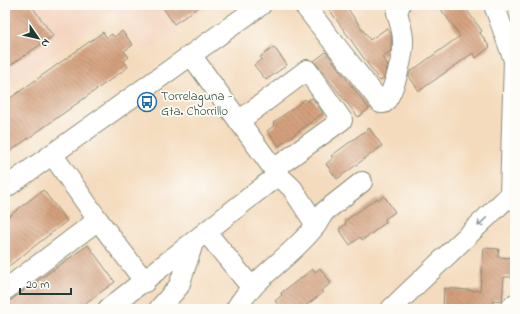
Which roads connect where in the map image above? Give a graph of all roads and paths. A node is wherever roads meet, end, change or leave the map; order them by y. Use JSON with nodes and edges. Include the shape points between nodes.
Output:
{"nodes":[{"id":1,"x":261,"y":5,"type":"edge"},
{"id":2,"x":304,"y":5,"type":"edge"},
{"id":3,"x":400,"y":5,"type":"edge"},
{"id":4,"x":494,"y":5,"type":"edge"},
{"id":5,"x":191,"y":55,"type":"junction"},
{"id":6,"x":239,"y":121,"type":"junction"},
{"id":7,"x":52,"y":154,"type":"junction"},
{"id":8,"x":276,"y":172,"type":"junction"},
{"id":9,"x":362,"y":182,"type":"dead end"},
{"id":10,"x":5,"y":188,"type":"edge"},
{"id":11,"x":513,"y":198,"type":"edge"},
{"id":12,"x":98,"y":220,"type":"junction"},
{"id":13,"x":316,"y":225,"type":"junction"},
{"id":14,"x":200,"y":238,"type":"junction"},
{"id":15,"x":145,"y":282,"type":"junction"},
{"id":16,"x":252,"y":288,"type":"junction"},
{"id":17,"x":5,"y":290,"type":"edge"},
{"id":18,"x":515,"y":304,"type":"edge"},
{"id":19,"x":108,"y":309,"type":"edge"},
{"id":20,"x":160,"y":309,"type":"edge"},
{"id":21,"x":236,"y":309,"type":"edge"},
{"id":22,"x":391,"y":309,"type":"edge"},
{"id":23,"x":510,"y":309,"type":"edge"}],
"edges":[{"from":1,"to":5,"type":"street"},
{"from":2,"to":3,"type":"street","via":[[381,103],[384,103],[393,88],[403,46],[397,12]]},
{"from":4,"to":11,"type":"street","via":[[514,60]]},
{"from":5,"to":6,"type":"street"},
{"from":5,"to":7,"type":"street"},
{"from":6,"to":8,"type":"street"},
{"from":6,"to":8,"type":"street","via":[[307,70],[342,120]]},
{"from":7,"to":10,"type":"street"},
{"from":7,"to":12,"type":"street"},
{"from":8,"to":13,"type":"street","via":[[292,188]]},
{"from":8,"to":14,"type":"street"},
{"from":9,"to":13,"type":"street","via":[[324,212]]},
{"from":11,"to":22,"type":"street","one_way":true},
{"from":12,"to":15,"type":"street"},
{"from":12,"to":17,"type":"street"},
{"from":13,"to":16,"type":"street","via":[[304,240]]},
{"from":14,"to":15,"type":"street"},
{"from":14,"to":16,"type":"street"},
{"from":14,"to":20,"type":"street","via":[[180,286]]},
{"from":15,"to":19,"type":"street"},
{"from":16,"to":21,"type":"street"},
{"from":18,"to":23,"type":"street"}]}
